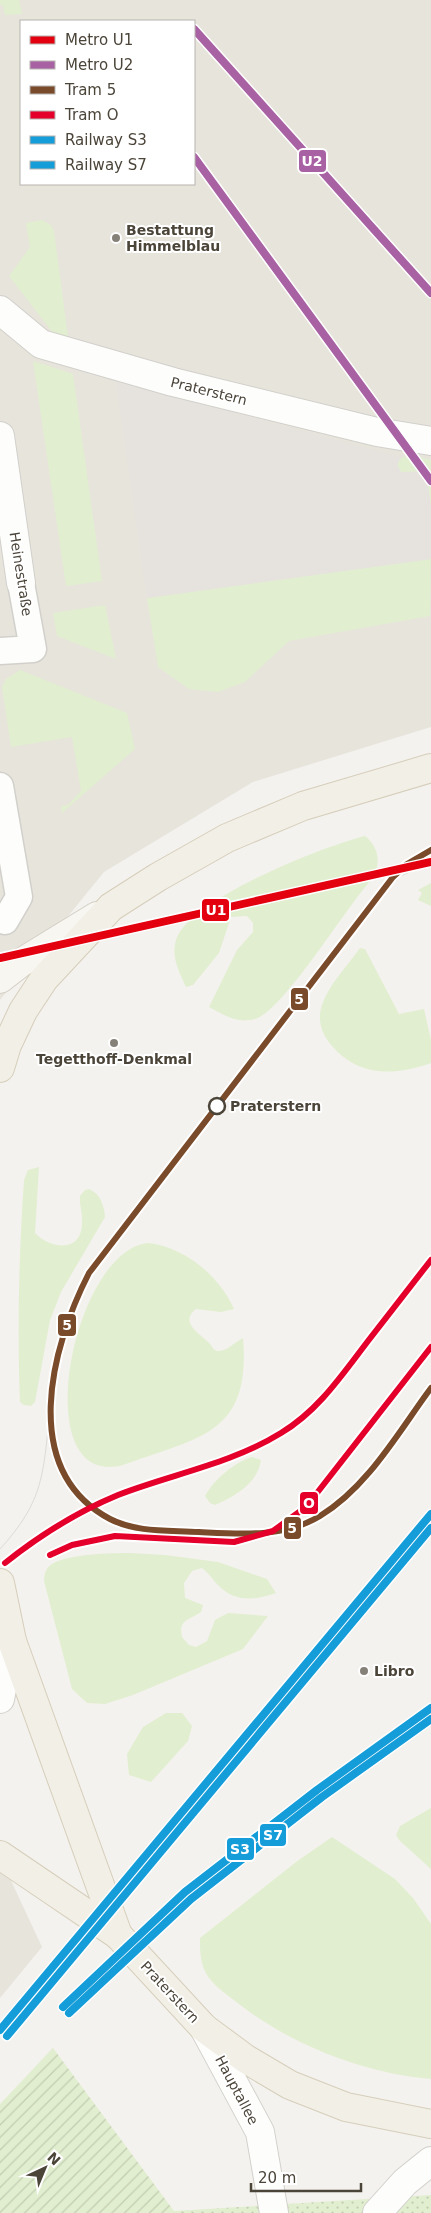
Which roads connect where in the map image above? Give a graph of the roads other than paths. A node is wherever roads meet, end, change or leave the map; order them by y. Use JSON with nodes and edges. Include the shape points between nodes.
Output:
{"nodes":[{"id":1,"x":0,"y":310,"type":"edge"},
{"id":2,"x":0,"y":436,"type":"edge"},
{"id":3,"x":431,"y":441,"type":"edge"},
{"id":4,"x":21,"y":583,"type":"joint"},
{"id":5,"x":0,"y":651,"type":"edge"},
{"id":6,"x":431,"y":768,"type":"edge"},
{"id":7,"x":0,"y":786,"type":"edge"},
{"id":8,"x":111,"y":908,"type":"junction"},
{"id":9,"x":5,"y":921,"type":"dead end"},
{"id":10,"x":0,"y":980,"type":"edge"},
{"id":11,"x":0,"y":1068,"type":"edge"},
{"id":12,"x":0,"y":1583,"type":"edge"},
{"id":13,"x":12,"y":1641,"type":"junction"},
{"id":14,"x":0,"y":1699,"type":"edge"},
{"id":15,"x":0,"y":1855,"type":"edge"},
{"id":16,"x":118,"y":1935,"type":"junction"},
{"id":17,"x":204,"y":2028,"type":"junction"},
{"id":18,"x":431,"y":2124,"type":"edge"},
{"id":19,"x":431,"y":2161,"type":"edge"},
{"id":20,"x":274,"y":2213,"type":"edge"},
{"id":21,"x":377,"y":2213,"type":"edge"}],
"edges":[{"from":1,"to":3,"type":"street","name":"Praterstern","via":[[41,344],[173,382],[377,432]]},
{"from":2,"to":4,"type":"street","name":"Heinestraße"},
{"from":4,"to":5,"type":"street","name":"Heinestraße","via":[[33,649]]},
{"from":6,"to":8,"type":"main road","via":[[303,806],[227,838]]},
{"from":7,"to":9,"type":"street","via":[[19,897]]},
{"from":8,"to":10,"type":"main road","via":[[22,962]]},
{"from":8,"to":11,"type":"main road","via":[[44,979],[23,1011]]},
{"from":12,"to":13,"type":"main road","name":"Praterstern"},
{"from":13,"to":14,"type":"street","name":"Praterstern"},
{"from":13,"to":16,"type":"main road","name":"Praterstern"},
{"from":15,"to":16,"type":"main road"},
{"from":16,"to":17,"type":"main road","name":"Praterstern"},
{"from":17,"to":18,"type":"main road","name":"Praterstern","via":[[246,2059],[290,2085],[346,2107]]},
{"from":17,"to":20,"type":"street","name":"Hauptallee","via":[[260,2132]]},
{"from":19,"to":21,"type":"street","via":[[405,2182]]}]}
